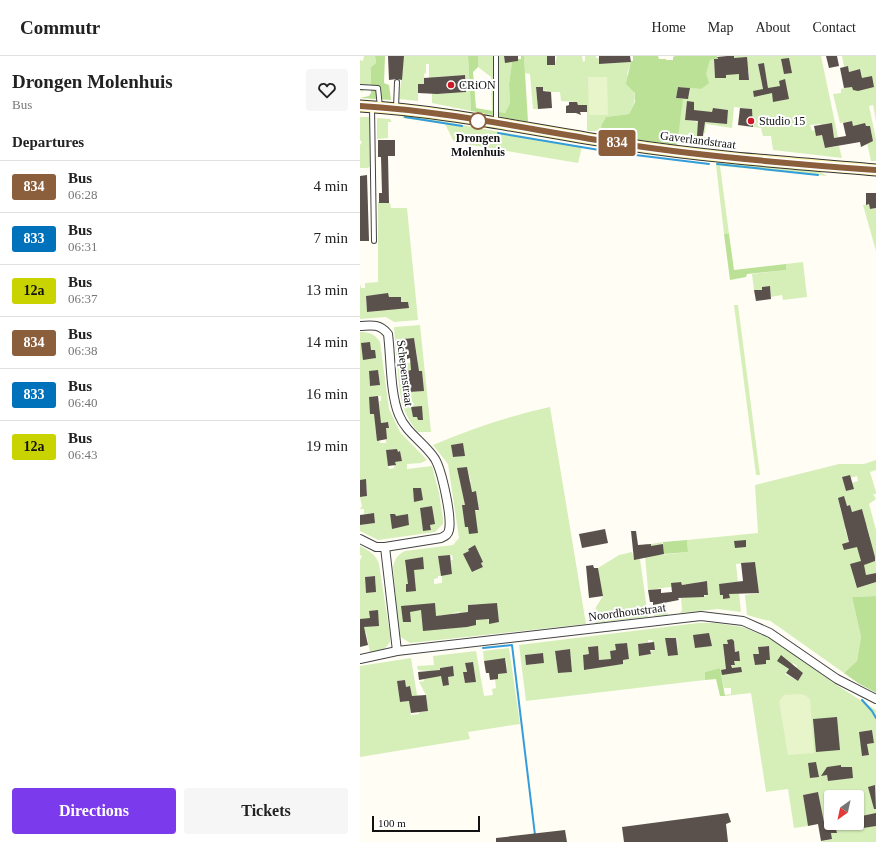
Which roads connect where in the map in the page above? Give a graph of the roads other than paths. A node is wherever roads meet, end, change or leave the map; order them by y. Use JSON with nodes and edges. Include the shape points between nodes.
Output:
{"nodes":[{"id":1,"x":496,"y":56,"type":"edge"},
{"id":2,"x":397,"y":82,"type":"dead end"},
{"id":3,"x":360,"y":87,"type":"edge"},
{"id":4,"x":360,"y":106,"type":"edge"},
{"id":5,"x":376,"y":107,"type":"junction"},
{"id":6,"x":397,"y":108,"type":"junction"},
{"id":7,"x":496,"y":124,"type":"junction"},
{"id":8,"x":876,"y":170,"type":"edge"},
{"id":9,"x":374,"y":240,"type":"dead end"},
{"id":10,"x":360,"y":326,"type":"edge"},
{"id":11,"x":360,"y":539,"type":"edge"},
{"id":12,"x":385,"y":547,"type":"junction"},
{"id":13,"x":397,"y":651,"type":"junction"},
{"id":14,"x":360,"y":659,"type":"edge"},
{"id":15,"x":876,"y":698,"type":"edge"}],
"edges":[{"from":1,"to":7,"type":"lane"},
{"from":2,"to":6,"type":"lane"},
{"from":3,"to":5,"type":"lane","via":[[378,88]]},
{"from":4,"to":5,"type":"main road","name":"Gaverlandstraat"},
{"from":5,"to":6,"type":"main road","name":"Gaverlandstraat"},
{"from":5,"to":9,"type":"lane"},
{"from":6,"to":7,"type":"main road","name":"Gaverlandstraat"},
{"from":7,"to":8,"type":"main road","name":"Gaverlandstraat","via":[[712,156]]},
{"from":10,"to":12,"type":"street","name":"Schepenstraat","via":[[375,325],[388,334],[399,416],[435,458],[442,472],[450,520],[447,536]]},
{"from":11,"to":12,"type":"street","name":"Schepenstraat","via":[[376,547]]},
{"from":12,"to":13,"type":"street"},
{"from":13,"to":14,"type":"street","name":"Noordhoutstraat"},
{"from":13,"to":15,"type":"street","name":"Noordhoutstraat","via":[[702,616],[743,621],[770,633],[836,679]]}]}
